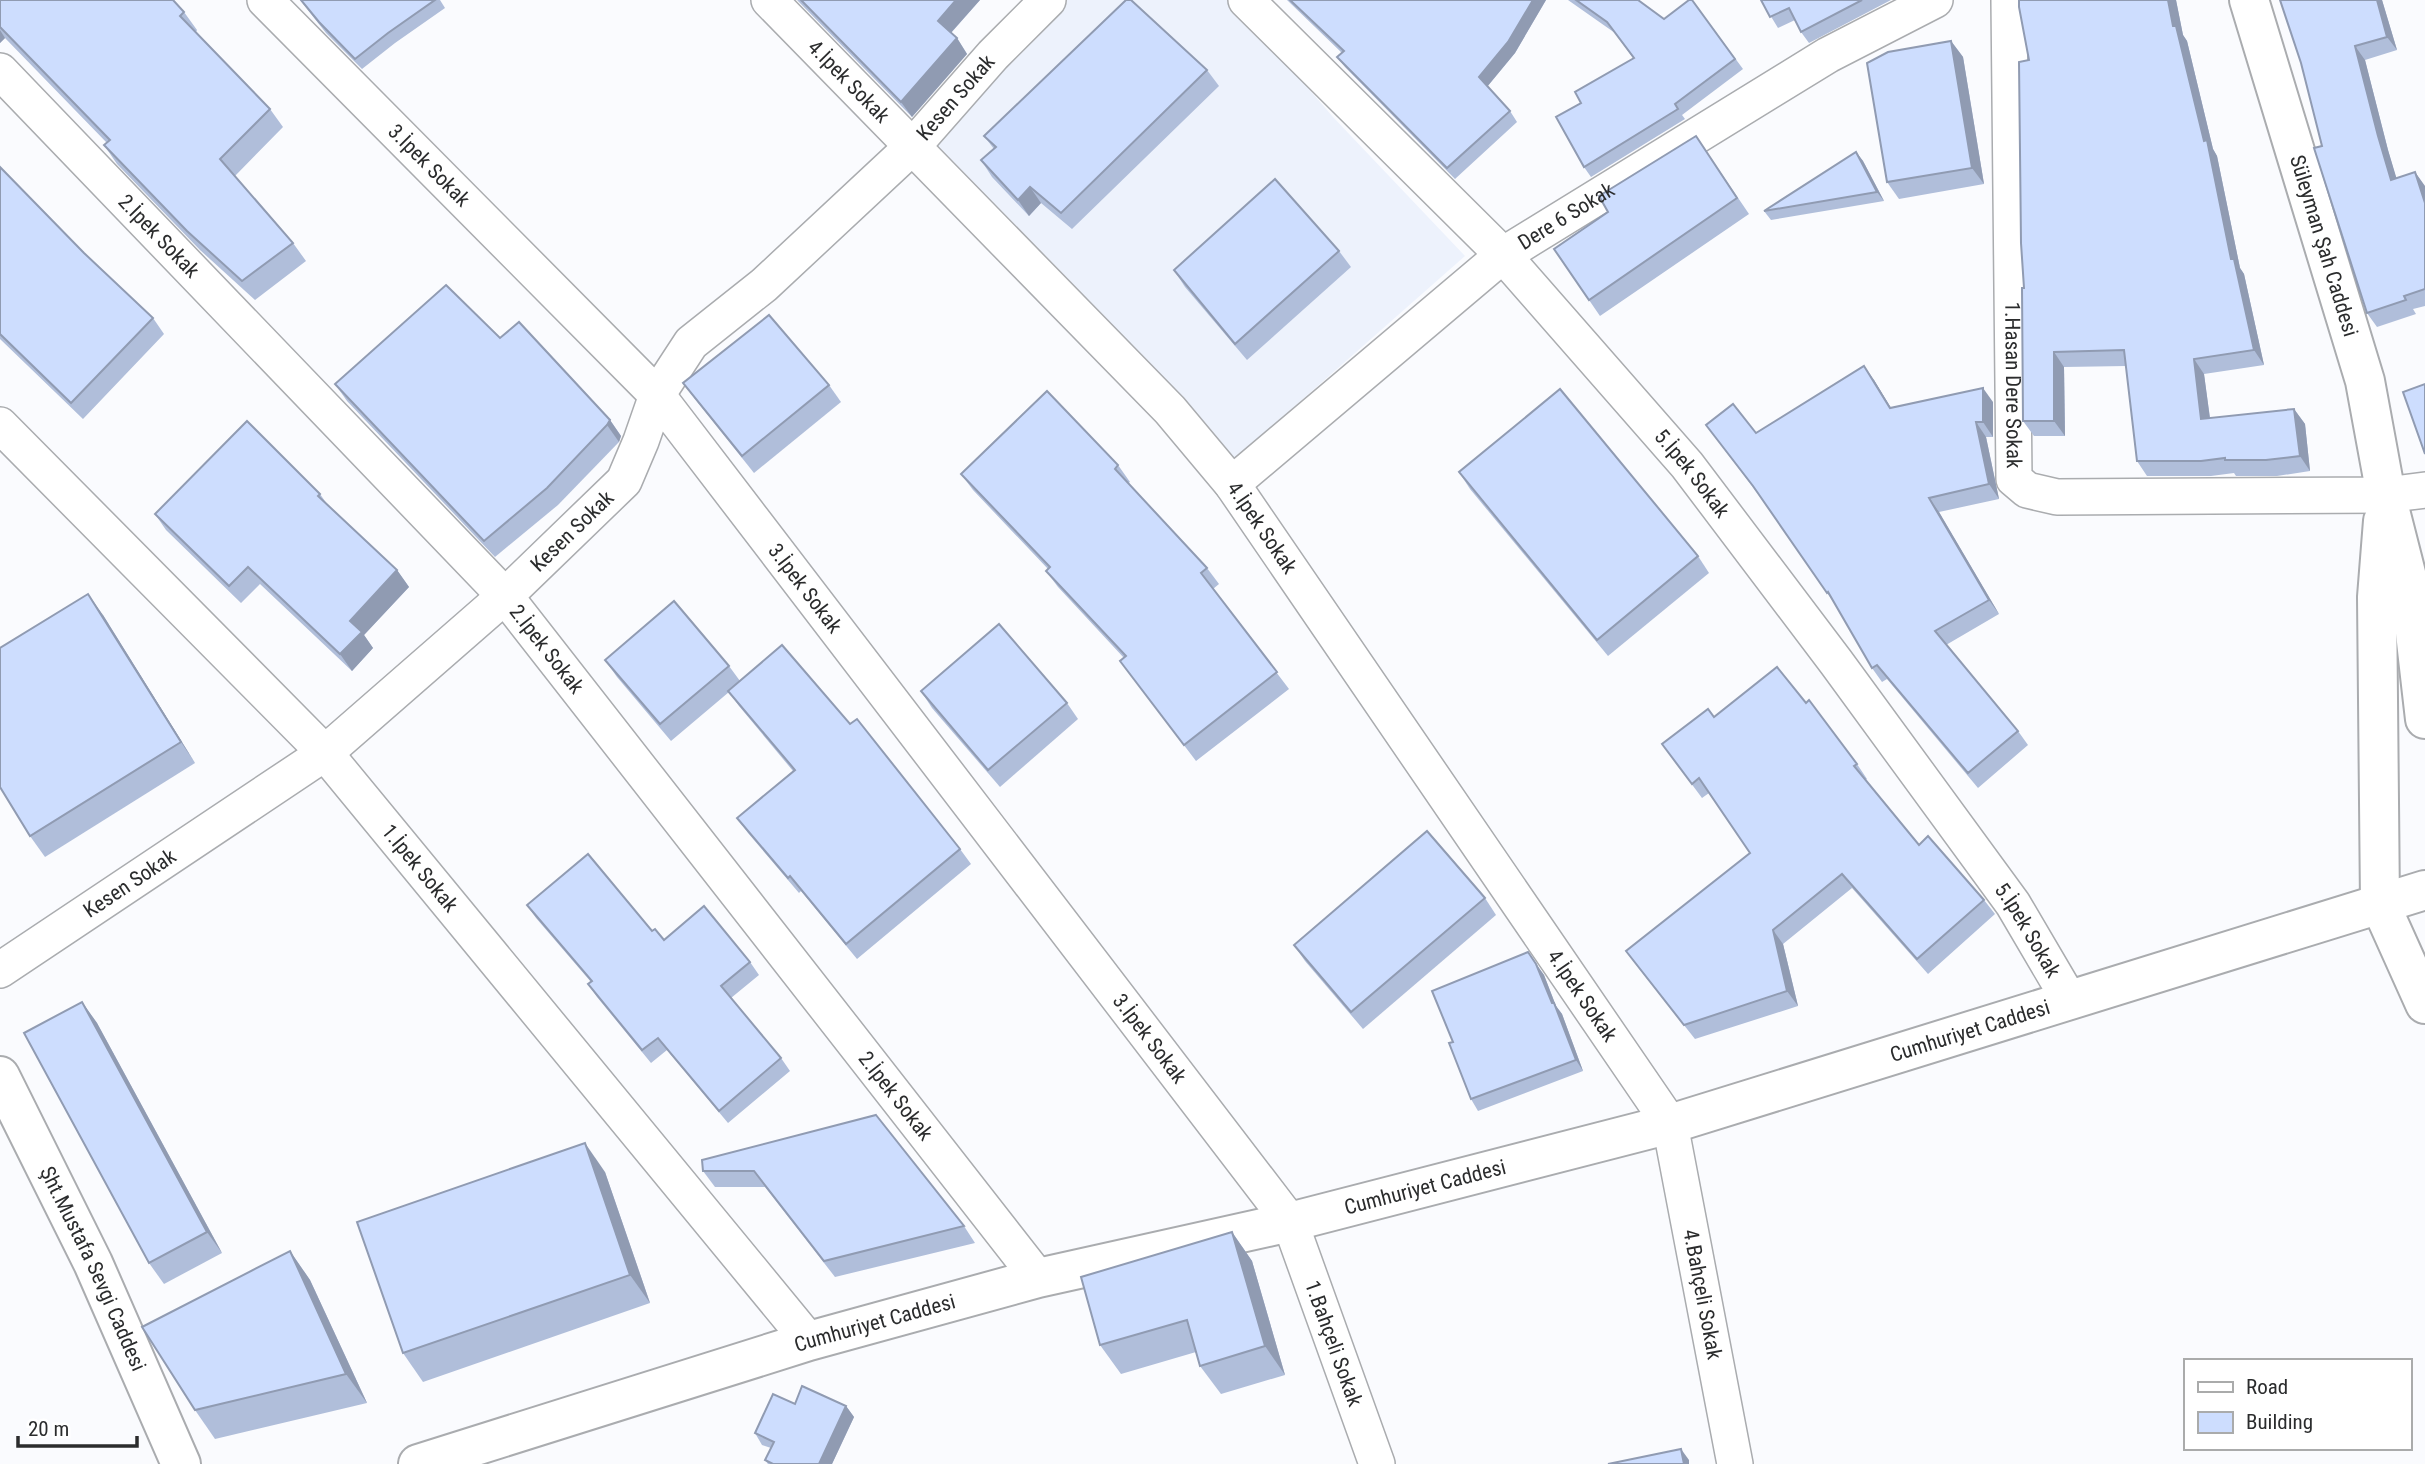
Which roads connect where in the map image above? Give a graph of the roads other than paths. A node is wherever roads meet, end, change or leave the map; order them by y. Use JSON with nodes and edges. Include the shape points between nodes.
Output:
{"nodes":[{"id":1,"x":265,"y":0,"type":"edge"},
{"id":2,"x":769,"y":0,"type":"edge"},
{"id":3,"x":1048,"y":0,"type":"edge"},
{"id":4,"x":1246,"y":0,"type":"edge"},
{"id":5,"x":1935,"y":0,"type":"edge"},
{"id":6,"x":2009,"y":0,"type":"edge"},
{"id":7,"x":2249,"y":0,"type":"edge"},
{"id":8,"x":0,"y":71,"type":"edge"},
{"id":9,"x":913,"y":146,"type":"junction"},
{"id":10,"x":1503,"y":255,"type":"junction"},
{"id":11,"x":657,"y":395,"type":"junction"},
{"id":12,"x":0,"y":425,"type":"edge"},
{"id":13,"x":1232,"y":484,"type":"junction"},
{"id":14,"x":2425,"y":490,"type":"edge"},
{"id":15,"x":2386,"y":495,"type":"junction"},
{"id":16,"x":505,"y":596,"type":"junction"},
{"id":17,"x":2425,"y":719,"type":"edge"},
{"id":18,"x":325,"y":752,"type":"junction"},
{"id":19,"x":2425,"y":890,"type":"edge"},
{"id":20,"x":2379,"y":904,"type":"junction"},
{"id":21,"x":0,"y":970,"type":"edge"},
{"id":22,"x":2070,"y":1001,"type":"junction"},
{"id":23,"x":2425,"y":1004,"type":"edge"},
{"id":24,"x":0,"y":1076,"type":"edge"},
{"id":25,"x":1670,"y":1124,"type":"junction"},
{"id":26,"x":1290,"y":1222,"type":"junction"},
{"id":27,"x":1038,"y":1278,"type":"junction"},
{"id":28,"x":809,"y":1341,"type":"junction"},
{"id":29,"x":181,"y":1464,"type":"edge"},
{"id":30,"x":418,"y":1464,"type":"edge"},
{"id":31,"x":1377,"y":1464,"type":"edge"},
{"id":32,"x":1735,"y":1464,"type":"edge"}],
"edges":[{"from":1,"to":11,"type":"street","name":"3.İpek Sokak"},
{"from":2,"to":9,"type":"street","name":"4.İpek Sokak"},
{"from":3,"to":9,"type":"street","name":"Kesen Sokak"},
{"from":4,"to":10,"type":"street","name":"5.İpek Sokak"},
{"from":5,"to":10,"type":"street","name":"Dere 6 Sokak","via":[[1828,55]]},
{"from":6,"to":15,"type":"street","name":"1.Hasan Dere Sokak","via":[[2014,479],[2028,490],[2057,497]]},
{"from":7,"to":15,"type":"main road","name":"Süleyman Şah Caddesi","via":[[2364,381]]},
{"from":8,"to":16,"type":"street","name":"2.İpek Sokak"},
{"from":9,"to":11,"type":"street","name":"Kesen Sokak","via":[[764,285],[691,343]]},
{"from":9,"to":13,"type":"street","name":"4.İpek Sokak","via":[[1170,410]]},
{"from":10,"to":13,"type":"street","name":"Dere 6 Sokak"},
{"from":10,"to":22,"type":"street","name":"5.İpek Sokak","via":[[1687,466],[1828,651],[2012,904]]},
{"from":11,"to":16,"type":"street","name":"Kesen Sokak","via":[[624,481]]},
{"from":11,"to":26,"type":"street","name":"3.İpek Sokak"},
{"from":12,"to":18,"type":"street","name":"1.İpek Sokak"},
{"from":13,"to":25,"type":"street","name":"4.İpek Sokak"},
{"from":14,"to":15,"type":"street","name":"1.Hasan Dere Sokak"},
{"from":15,"to":17,"type":"main road","name":"Süleyman Şah Caddesi","via":[[2410,589]]},
{"from":15,"to":20,"type":"main road","name":"Süleyman Şah Caddesi","via":[[2377,597]]},
{"from":16,"to":18,"type":"street","name":"Kesen Sokak"},
{"from":16,"to":27,"type":"street","name":"2.İpek Sokak"},
{"from":18,"to":21,"type":"street","name":"Kesen Sokak"},
{"from":18,"to":28,"type":"street","name":"1.İpek Sokak"},
{"from":19,"to":20,"type":"main road","name":"Cumhuriyet Caddesi"},
{"from":20,"to":22,"type":"main road","name":"Cumhuriyet Caddesi"},
{"from":20,"to":23,"type":"main road"},
{"from":22,"to":25,"type":"main road","name":"Cumhuriyet Caddesi"},
{"from":24,"to":29,"type":"main road","name":"Şht.Mustafa Sevgi Caddesi","via":[[93,1263]]},
{"from":25,"to":26,"type":"main road","name":"Cumhuriyet Caddesi"},
{"from":25,"to":32,"type":"street","name":"4.Bahçeli Sokak"},
{"from":26,"to":27,"type":"main road","name":"Cumhuriyet Caddesi"},
{"from":26,"to":31,"type":"street","name":"1.Bahçeli Sokak"},
{"from":27,"to":28,"type":"main road","name":"Cumhuriyet Caddesi"},
{"from":28,"to":30,"type":"main road","name":"Cumhuriyet Caddesi"}]}
